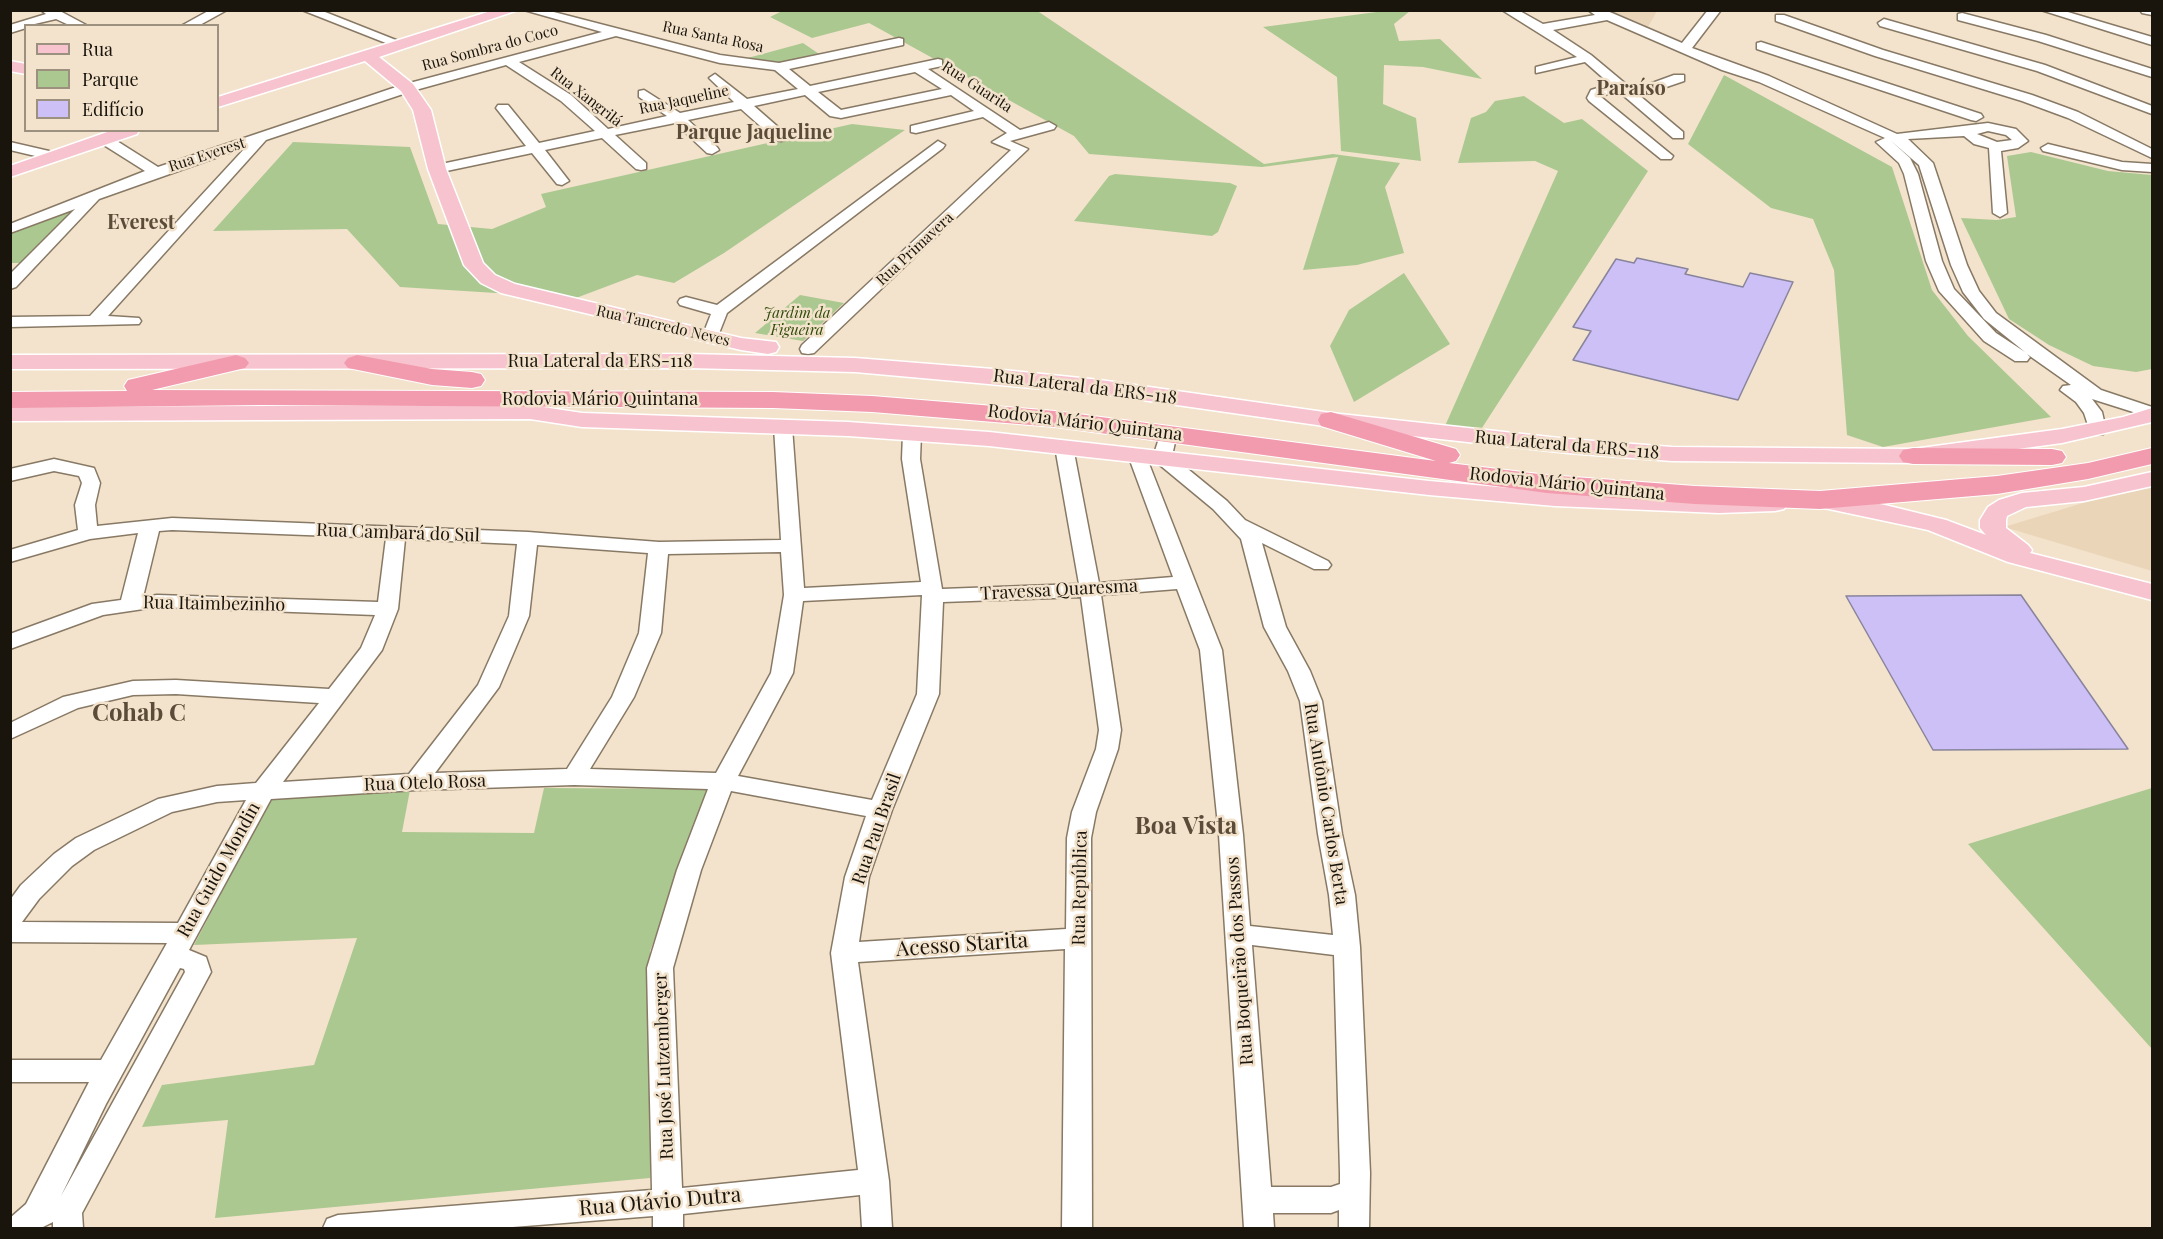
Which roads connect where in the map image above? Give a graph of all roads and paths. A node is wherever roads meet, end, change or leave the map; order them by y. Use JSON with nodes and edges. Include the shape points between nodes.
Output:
{"nodes":[{"id":1,"x":221,"y":10,"type":"edge"},
{"id":2,"x":308,"y":10,"type":"edge"},
{"id":3,"x":489,"y":10,"type":"edge"},
{"id":4,"x":511,"y":10,"type":"edge"},
{"id":5,"x":530,"y":10,"type":"edge"},
{"id":6,"x":1508,"y":10,"type":"edge"},
{"id":7,"x":1594,"y":10,"type":"edge"},
{"id":8,"x":1715,"y":10,"type":"edge"},
{"id":9,"x":2047,"y":10,"type":"edge"},
{"id":10,"x":2146,"y":10,"type":"edge"},
{"id":11,"x":2152,"y":12,"type":"edge"},
{"id":12,"x":52,"y":13,"type":"edge"},
{"id":13,"x":1608,"y":16,"type":"junction"},
{"id":14,"x":1962,"y":17,"type":"dead end"},
{"id":15,"x":1780,"y":18,"type":"dead end"},
{"id":16,"x":1884,"y":23,"type":"dead end"},
{"id":17,"x":77,"y":24,"type":"edge"},
{"id":18,"x":191,"y":24,"type":"edge"},
{"id":19,"x":1541,"y":28,"type":"junction"},
{"id":20,"x":10,"y":29,"type":"edge"},
{"id":21,"x":616,"y":32,"type":"junction"},
{"id":22,"x":2152,"y":40,"type":"edge"},
{"id":23,"x":899,"y":42,"type":"dead end"},
{"id":24,"x":395,"y":43,"type":"junction"},
{"id":25,"x":1761,"y":46,"type":"dead end"},
{"id":26,"x":1684,"y":49,"type":"junction"},
{"id":27,"x":367,"y":55,"type":"junction"},
{"id":28,"x":1587,"y":58,"type":"junction"},
{"id":29,"x":507,"y":60,"type":"junction"},
{"id":30,"x":938,"y":63,"type":"dead end"},
{"id":31,"x":779,"y":67,"type":"junction"},
{"id":32,"x":918,"y":68,"type":"junction"},
{"id":33,"x":1540,"y":70,"type":"dead end"},
{"id":34,"x":2152,"y":73,"type":"edge"},
{"id":35,"x":715,"y":78,"type":"dead end"},
{"id":36,"x":1679,"y":78,"type":"dead end"},
{"id":37,"x":1619,"y":85,"type":"junction"},
{"id":38,"x":407,"y":88,"type":"junction"},
{"id":39,"x":810,"y":90,"type":"junction"},
{"id":40,"x":953,"y":91,"type":"junction"},
{"id":41,"x":644,"y":94,"type":"dead end"},
{"id":42,"x":1631,"y":95,"type":"junction"},
{"id":43,"x":219,"y":96,"type":"edge"},
{"id":44,"x":219,"y":102,"type":"edge"},
{"id":45,"x":745,"y":104,"type":"junction"},
{"id":46,"x":503,"y":108,"type":"dead end"},
{"id":47,"x":2152,"y":110,"type":"edge"},
{"id":48,"x":986,"y":112,"type":"junction"},
{"id":49,"x":678,"y":118,"type":"junction"},
{"id":50,"x":1049,"y":126,"type":"dead end"},
{"id":51,"x":1974,"y":128,"type":"junction"},
{"id":52,"x":916,"y":129,"type":"dead end"},
{"id":53,"x":607,"y":133,"type":"junction"},
{"id":54,"x":1877,"y":133,"type":"junction"},
{"id":55,"x":108,"y":135,"type":"edge"},
{"id":56,"x":1678,"y":135,"type":"dead end"},
{"id":57,"x":1903,"y":135,"type":"junction"},
{"id":58,"x":262,"y":137,"type":"junction"},
{"id":59,"x":781,"y":138,"type":"dead end"},
{"id":60,"x":1020,"y":141,"type":"junction"},
{"id":61,"x":2016,"y":141,"type":"junction"},
{"id":62,"x":999,"y":142,"type":"dead end"},
{"id":63,"x":1922,"y":144,"type":"junction"},
{"id":64,"x":938,"y":145,"type":"dead end"},
{"id":65,"x":10,"y":146,"type":"edge"},
{"id":66,"x":1996,"y":146,"type":"junction"},
{"id":67,"x":535,"y":148,"type":"junction"},
{"id":68,"x":712,"y":150,"type":"dead end"},
{"id":69,"x":44,"y":154,"type":"junction"},
{"id":70,"x":2152,"y":154,"type":"edge"},
{"id":71,"x":1666,"y":156,"type":"dead end"},
{"id":72,"x":1926,"y":163,"type":"junction"},
{"id":73,"x":10,"y":166,"type":"edge"},
{"id":74,"x":641,"y":166,"type":"dead end"},
{"id":75,"x":2152,"y":168,"type":"edge"},
{"id":76,"x":437,"y":169,"type":"junction"},
{"id":77,"x":10,"y":172,"type":"edge"},
{"id":78,"x":156,"y":172,"type":"junction"},
{"id":79,"x":562,"y":182,"type":"dead end"},
{"id":80,"x":98,"y":194,"type":"junction"},
{"id":81,"x":2000,"y":213,"type":"dead end"},
{"id":82,"x":10,"y":229,"type":"edge"},
{"id":83,"x":10,"y":284,"type":"edge"},
{"id":84,"x":686,"y":302,"type":"dead end"},
{"id":85,"x":720,"y":311,"type":"junction"},
{"id":86,"x":95,"y":321,"type":"junction"},
{"id":87,"x":133,"y":321,"type":"dead end"},
{"id":88,"x":10,"y":322,"type":"edge"},
{"id":89,"x":710,"y":337,"type":"junction"},
{"id":90,"x":808,"y":349,"type":"junction"},
{"id":91,"x":10,"y":362,"type":"edge"},
{"id":92,"x":236,"y":363,"type":"junction"},
{"id":93,"x":357,"y":363,"type":"junction"},
{"id":94,"x":994,"y":368,"type":"junction"},
{"id":95,"x":10,"y":386,"type":"edge"},
{"id":96,"x":1100,"y":387,"type":"joint"},
{"id":97,"x":139,"y":392,"type":"junction"},
{"id":98,"x":526,"y":399,"type":"junction"},
{"id":99,"x":598,"y":399,"type":"junction"},
{"id":100,"x":10,"y":400,"type":"edge"},
{"id":101,"x":10,"y":414,"type":"edge"},
{"id":102,"x":203,"y":414,"type":"junction"},
{"id":103,"x":2152,"y":414,"type":"edge"},
{"id":104,"x":1331,"y":420,"type":"junction"},
{"id":105,"x":783,"y":427,"type":"junction"},
{"id":106,"x":2097,"y":430,"type":"junction"},
{"id":107,"x":912,"y":434,"type":"junction"},
{"id":108,"x":2152,"y":437,"type":"edge"},
{"id":109,"x":1165,"y":445,"type":"junction"},
{"id":110,"x":1064,"y":447,"type":"junction"},
{"id":111,"x":1137,"y":455,"type":"junction"},
{"id":112,"x":1913,"y":456,"type":"junction"},
{"id":113,"x":2152,"y":456,"type":"edge"},
{"id":114,"x":2052,"y":457,"type":"junction"},
{"id":115,"x":1461,"y":460,"type":"junction"},
{"id":116,"x":13,"y":472,"type":"edge"},
{"id":117,"x":2152,"y":479,"type":"edge"},
{"id":118,"x":1928,"y":493,"type":"junction"},
{"id":119,"x":1820,"y":500,"type":"junction"},
{"id":120,"x":2022,"y":500,"type":"junction"},
{"id":121,"x":150,"y":525,"type":"junction"},
{"id":122,"x":1241,"y":525,"type":"junction"},
{"id":123,"x":88,"y":533,"type":"junction"},
{"id":124,"x":396,"y":533,"type":"junction"},
{"id":125,"x":528,"y":538,"type":"junction"},
{"id":126,"x":789,"y":546,"type":"junction"},
{"id":127,"x":659,"y":549,"type":"junction"},
{"id":128,"x":10,"y":556,"type":"edge"},
{"id":129,"x":1321,"y":565,"type":"dead end"},
{"id":130,"x":2076,"y":574,"type":"junction"},
{"id":131,"x":1185,"y":582,"type":"junction"},
{"id":132,"x":1090,"y":590,"type":"junction"},
{"id":133,"x":932,"y":592,"type":"junction"},
{"id":134,"x":2152,"y":592,"type":"edge"},
{"id":135,"x":794,"y":595,"type":"junction"},
{"id":136,"x":131,"y":603,"type":"junction"},
{"id":137,"x":388,"y":609,"type":"junction"},
{"id":138,"x":10,"y":642,"type":"edge"},
{"id":139,"x":334,"y":697,"type":"junction"},
{"id":140,"x":12,"y":728,"type":"edge"},
{"id":141,"x":573,"y":777,"type":"junction"},
{"id":142,"x":723,"y":781,"type":"junction"},
{"id":143,"x":416,"y":782,"type":"junction"},
{"id":144,"x":264,"y":790,"type":"junction"},
{"id":145,"x":880,"y":810,"type":"junction"},
{"id":146,"x":10,"y":920,"type":"edge"},
{"id":147,"x":10,"y":932,"type":"edge"},
{"id":148,"x":1238,"y":934,"type":"junction"},
{"id":149,"x":1079,"y":938,"type":"junction"},
{"id":150,"x":177,"y":945,"type":"junction"},
{"id":151,"x":1347,"y":947,"type":"junction"},
{"id":152,"x":844,"y":953,"type":"junction"},
{"id":153,"x":10,"y":1071,"type":"edge"},
{"id":154,"x":109,"y":1071,"type":"junction"},
{"id":155,"x":874,"y":1181,"type":"junction"},
{"id":156,"x":1353,"y":1192,"type":"junction"},
{"id":157,"x":1258,"y":1214,"type":"edge"},
{"id":158,"x":668,"y":1215,"type":"edge"},
{"id":159,"x":48,"y":1221,"type":"edge"},
{"id":160,"x":338,"y":1228,"type":"edge"},
{"id":161,"x":877,"y":1228,"type":"edge"},
{"id":162,"x":1077,"y":1228,"type":"edge"},
{"id":163,"x":1354,"y":1228,"type":"edge"}],
"edges":[{"from":1,"to":18,"type":"street"},
{"from":2,"to":24,"type":"street"},
{"from":3,"to":24,"type":"main road"},
{"from":4,"to":24,"type":"main road"},
{"from":5,"to":21,"type":"street","name":"Rua Santa Rosa"},
{"from":6,"to":19,"type":"street"},
{"from":7,"to":13,"type":"street"},
{"from":8,"to":26,"type":"street"},
{"from":9,"to":22,"type":"street"},
{"from":10,"to":11,"type":"street"},
{"from":12,"to":17,"type":"street"},
{"from":12,"to":20,"type":"street"},
{"from":13,"to":19,"type":"street"},
{"from":13,"to":26,"type":"street"},
{"from":14,"to":34,"type":"street"},
{"from":15,"to":70,"type":"street","via":[[2036,102],[2091,123]]},
{"from":16,"to":47,"type":"street","via":[[2041,68]]},
{"from":19,"to":28,"type":"street"},
{"from":21,"to":29,"type":"street","name":"Rua Sombra do Coco"},
{"from":21,"to":31,"type":"street","name":"Rua Santa Rosa","via":[[720,59]]},
{"from":23,"to":31,"type":"street"},
{"from":24,"to":27,"type":"main road"},
{"from":24,"to":43,"type":"main road"},
{"from":25,"to":51,"type":"street"},
{"from":26,"to":54,"type":"street","via":[[1753,83]]},
{"from":27,"to":38,"type":"main road","name":"Rua Tancredo Neves"},
{"from":27,"to":44,"type":"main road"},
{"from":28,"to":33,"type":"street"},
{"from":28,"to":37,"type":"street"},
{"from":29,"to":38,"type":"street","name":"Rua Sombra do Coco"},
{"from":29,"to":53,"type":"street","name":"Rua Xangrilá","via":[[566,98]]},
{"from":30,"to":32,"type":"street","name":"Rua Jaqueline"},
{"from":31,"to":39,"type":"street","name":"Rua Santa Rosa"},
{"from":32,"to":39,"type":"street","name":"Rua Jaqueline"},
{"from":32,"to":40,"type":"street","name":"Rua Guarita"},
{"from":35,"to":45,"type":"street"},
{"from":36,"to":42,"type":"street"},
{"from":37,"to":42,"type":"street"},
{"from":37,"to":71,"type":"street","via":[[1596,93],[1594,98]]},
{"from":38,"to":58,"type":"street","name":"Rua Everest"},
{"from":38,"to":76,"type":"main road","name":"Rua Tancredo Neves","via":[[422,110]]},
{"from":39,"to":40,"type":"street","name":"Rua Santa Rosa","via":[[841,114]]},
{"from":39,"to":45,"type":"street","name":"Rua Jaqueline"},
{"from":40,"to":48,"type":"street","name":"Rua Guarita"},
{"from":41,"to":49,"type":"street"},
{"from":42,"to":56,"type":"street"},
{"from":45,"to":49,"type":"street","name":"Rua Jaqueline"},
{"from":45,"to":59,"type":"street"},
{"from":46,"to":67,"type":"street"},
{"from":48,"to":52,"type":"street"},
{"from":48,"to":60,"type":"street","name":"Rua Guarita"},
{"from":49,"to":53,"type":"street","name":"Rua Jaqueline"},
{"from":49,"to":68,"type":"street"},
{"from":50,"to":60,"type":"street"},
{"from":51,"to":57,"type":"street"},
{"from":51,"to":61,"type":"street","via":[[2000,129]]},
{"from":51,"to":63,"type":"street"},
{"from":51,"to":66,"type":"street"},
{"from":53,"to":67,"type":"street","name":"Rua Jaqueline"},
{"from":53,"to":74,"type":"street","name":"Rua Xangrilá"},
{"from":54,"to":57,"type":"street"},
{"from":54,"to":72,"type":"street","via":[[1915,150]]},
{"from":54,"to":106,"type":"street","via":[[1905,161],[1911,174],[1934,261],[1947,291],[1990,337],[2082,398],[2093,412]]},
{"from":55,"to":69,"type":"main road"},
{"from":55,"to":77,"type":"main road"},
{"from":55,"to":78,"type":"street"},
{"from":57,"to":63,"type":"street"},
{"from":58,"to":78,"type":"street","name":"Rua Everest"},
{"from":58,"to":86,"type":"street"},
{"from":60,"to":62,"type":"street"},
{"from":60,"to":90,"type":"street","name":"Rua Primavera"},
{"from":61,"to":66,"type":"street"},
{"from":61,"to":75,"type":"street","via":[[2106,163]]},
{"from":63,"to":72,"type":"street","via":[[1933,158]]},
{"from":64,"to":85,"type":"street"},
{"from":65,"to":69,"type":"street"},
{"from":66,"to":81,"type":"street"},
{"from":67,"to":76,"type":"street","name":"Rua Jaqueline"},
{"from":67,"to":79,"type":"street"},
{"from":69,"to":73,"type":"main road"},
{"from":72,"to":103,"type":"street","via":[[1959,265],[1971,292],[1990,316],[2096,394]]},
{"from":76,"to":89,"type":"main road","name":"Rua Tancredo Neves","via":[[474,265],[488,279],[508,289]]},
{"from":78,"to":80,"type":"street","name":"Rua Everest"},
{"from":80,"to":82,"type":"street","name":"Rua Everest"},
{"from":80,"to":83,"type":"street"},
{"from":84,"to":85,"type":"street"},
{"from":85,"to":89,"type":"street"},
{"from":86,"to":87,"type":"street"},
{"from":86,"to":88,"type":"street"},
{"from":89,"to":90,"type":"main road","name":"Rua Tancredo Neves","via":[[741,344]]},
{"from":90,"to":94,"type":"main road","name":"Rua Tancredo Neves"},
{"from":91,"to":92,"type":"main road","name":"Rua Lateral da ERS-118"},
{"from":92,"to":93,"type":"main road","name":"Rua Lateral da ERS-118"},
{"from":92,"to":97,"type":"highway"},
{"from":93,"to":94,"type":"main road","name":"Rua Lateral da ERS-118","via":[[773,362]]},
{"from":93,"to":98,"type":"highway"},
{"from":94,"to":96,"type":"main road","name":"Rua Tancredo Neves","via":[[1075,376]]},
{"from":95,"to":97,"type":"highway","name":"Rodovia Mário Quintana"},
{"from":96,"to":104,"type":"main road","name":"Rua Lateral da ERS-118"},
{"from":97,"to":98,"type":"highway","name":"Rodovia Mário Quintana"},
{"from":97,"to":99,"type":"highway","name":"Rodovia Mário Quintana"},
{"from":97,"to":100,"type":"highway","name":"Rodovia Mário Quintana"},
{"from":97,"to":102,"type":"highway"},
{"from":98,"to":99,"type":"highway"},
{"from":98,"to":102,"type":"main road"},
{"from":98,"to":105,"type":"main road","via":[[582,420]]},
{"from":98,"to":115,"type":"highway","name":"Rodovia Mário Quintana","via":[[768,386],[968,396],[1142,414]]},
{"from":99,"to":109,"type":"highway","name":"Rodovia Mário Quintana","via":[[872,404],[1055,418]]},
{"from":101,"to":102,"type":"main road"},
{"from":103,"to":106,"type":"main road","name":"Rua Lateral da ERS-118"},
{"from":104,"to":112,"type":"main road","name":"Rua Lateral da ERS-118","via":[[1672,454]]},
{"from":104,"to":115,"type":"highway"},
{"from":105,"to":107,"type":"main road"},
{"from":105,"to":126,"type":"street","name":"Rua José Lutzemberger"},
{"from":106,"to":112,"type":"main road","name":"Rua Lateral da ERS-118"},
{"from":107,"to":110,"type":"main road"},
{"from":107,"to":133,"type":"street","name":"Rua Pau Brasil","via":[[911,459]]},
{"from":108,"to":114,"type":"highway","name":"Rodovia Mário Quintana"},
{"from":109,"to":111,"type":"main road"},
{"from":109,"to":119,"type":"highway","name":"Rodovia Mário Quintana","via":[[1547,484]]},
{"from":109,"to":122,"type":"street","name":"Rua Antônio Carlos Berta"},
{"from":110,"to":111,"type":"main road"},
{"from":110,"to":132,"type":"street","name":"Rua República"},
{"from":111,"to":131,"type":"street","name":"Rua Boqueirão dos Passos"},
{"from":112,"to":114,"type":"highway"},
{"from":113,"to":118,"type":"highway","name":"Rodovia Mário Quintana","via":[[2088,471]]},
{"from":114,"to":115,"type":"highway","name":"Rodovia Mário Quintana","via":[[1898,476],[1773,480],[1629,477]]},
{"from":116,"to":123,"type":"street","via":[[61,465],[87,472],[91,483],[85,506]]},
{"from":117,"to":120,"type":"main road","via":[[2084,494]]},
{"from":118,"to":119,"type":"highway","name":"Rodovia Mário Quintana"},
{"from":118,"to":120,"type":"highway"},
{"from":119,"to":130,"type":"main road","via":[[1937,525],[2017,557]]},
{"from":120,"to":130,"type":"main road","via":[[1997,512],[1993,520],[1999,536],[2013,547]]},
{"from":121,"to":123,"type":"street","name":"Rua Cambará do Sul"},
{"from":121,"to":124,"type":"street","name":"Rua Cambará do Sul"},
{"from":121,"to":136,"type":"street"},
{"from":122,"to":129,"type":"street"},
{"from":122,"to":151,"type":"street","name":"Rua Antônio Carlos Berta","via":[[1255,549],[1275,627],[1311,701]]},
{"from":123,"to":128,"type":"street","name":"Rua Cambará do Sul"},
{"from":124,"to":125,"type":"street","name":"Rua Cambará do Sul"},
{"from":124,"to":137,"type":"street","name":"Rua Guido Mondin"},
{"from":125,"to":127,"type":"street","name":"Rua Cambará do Sul"},
{"from":125,"to":143,"type":"street","via":[[519,616],[488,687]]},
{"from":126,"to":127,"type":"street","name":"Rua Cambará do Sul"},
{"from":126,"to":135,"type":"street","name":"Rua José Lutzemberger"},
{"from":127,"to":141,"type":"street","via":[[650,633],[623,697]]},
{"from":130,"to":134,"type":"main road"},
{"from":131,"to":132,"type":"street","name":"Travessa Quaresma"},
{"from":131,"to":148,"type":"street","name":"Rua Boqueirão dos Passos","via":[[1211,650]]},
{"from":132,"to":133,"type":"street","name":"Travessa Quaresma"},
{"from":132,"to":149,"type":"street","name":"Rua República","via":[[1110,730],[1079,838]]},
{"from":133,"to":135,"type":"street","name":"Travessa Quaresma"},
{"from":133,"to":145,"type":"street","name":"Rua Pau Brasil","via":[[928,694]]},
{"from":135,"to":142,"type":"street","name":"Rua José Lutzemberger","via":[[782,673]]},
{"from":136,"to":137,"type":"street","name":"Rua Itaimbezinho","via":[[180,601]]},
{"from":136,"to":138,"type":"street","name":"Rua Itaimbezinho","via":[[79,615]]},
{"from":137,"to":139,"type":"street","name":"Rua Guido Mondin","via":[[371,650]]},
{"from":139,"to":140,"type":"street","via":[[133,688],[71,702]]},
{"from":139,"to":144,"type":"street","name":"Rua Guido Mondin"},
{"from":141,"to":142,"type":"street","name":"Rua Otelo Rosa"},
{"from":141,"to":143,"type":"street","name":"Rua Otelo Rosa"},
{"from":142,"to":145,"type":"street","name":"Rua Otelo Rosa"},
{"from":142,"to":158,"type":"street","name":"Rua José Lutzemberger","via":[[689,870],[660,968]]},
{"from":143,"to":144,"type":"street","name":"Rua Otelo Rosa"},
{"from":144,"to":146,"type":"street","name":"Rua Otelo Rosa","via":[[217,794],[166,805],[111,830],[63,860],[30,892]]},
{"from":144,"to":150,"type":"street","name":"Rua Guido Mondin"},
{"from":145,"to":152,"type":"street","name":"Rua Pau Brasil","via":[[857,877]]},
{"from":147,"to":150,"type":"street"},
{"from":148,"to":151,"type":"street"},
{"from":148,"to":157,"type":"street","name":"Rua Boqueirão dos Passos"},
{"from":149,"to":152,"type":"street","name":"Acesso Starita"},
{"from":149,"to":162,"type":"street","name":"Rua República"},
{"from":150,"to":154,"type":"street","name":"Rua Guido Mondin"},
{"from":150,"to":159,"type":"street","via":[[197,964],[198,972],[84,1185]]},
{"from":151,"to":156,"type":"street","name":"Rua Antônio Carlos Berta"},
{"from":152,"to":155,"type":"street","name":"Rua Pau Brasil"},
{"from":153,"to":154,"type":"street"},
{"from":154,"to":159,"type":"street","name":"Rua Guido Mondin"},
{"from":155,"to":158,"type":"street","name":"Rua Otávio Dutra"},
{"from":155,"to":161,"type":"street","name":"Rua Pau Brasil"},
{"from":156,"to":157,"type":"street"},
{"from":156,"to":163,"type":"street","name":"Rua Antônio Carlos Berta"},
{"from":158,"to":160,"type":"street","name":"Rua Otávio Dutra"}]}
